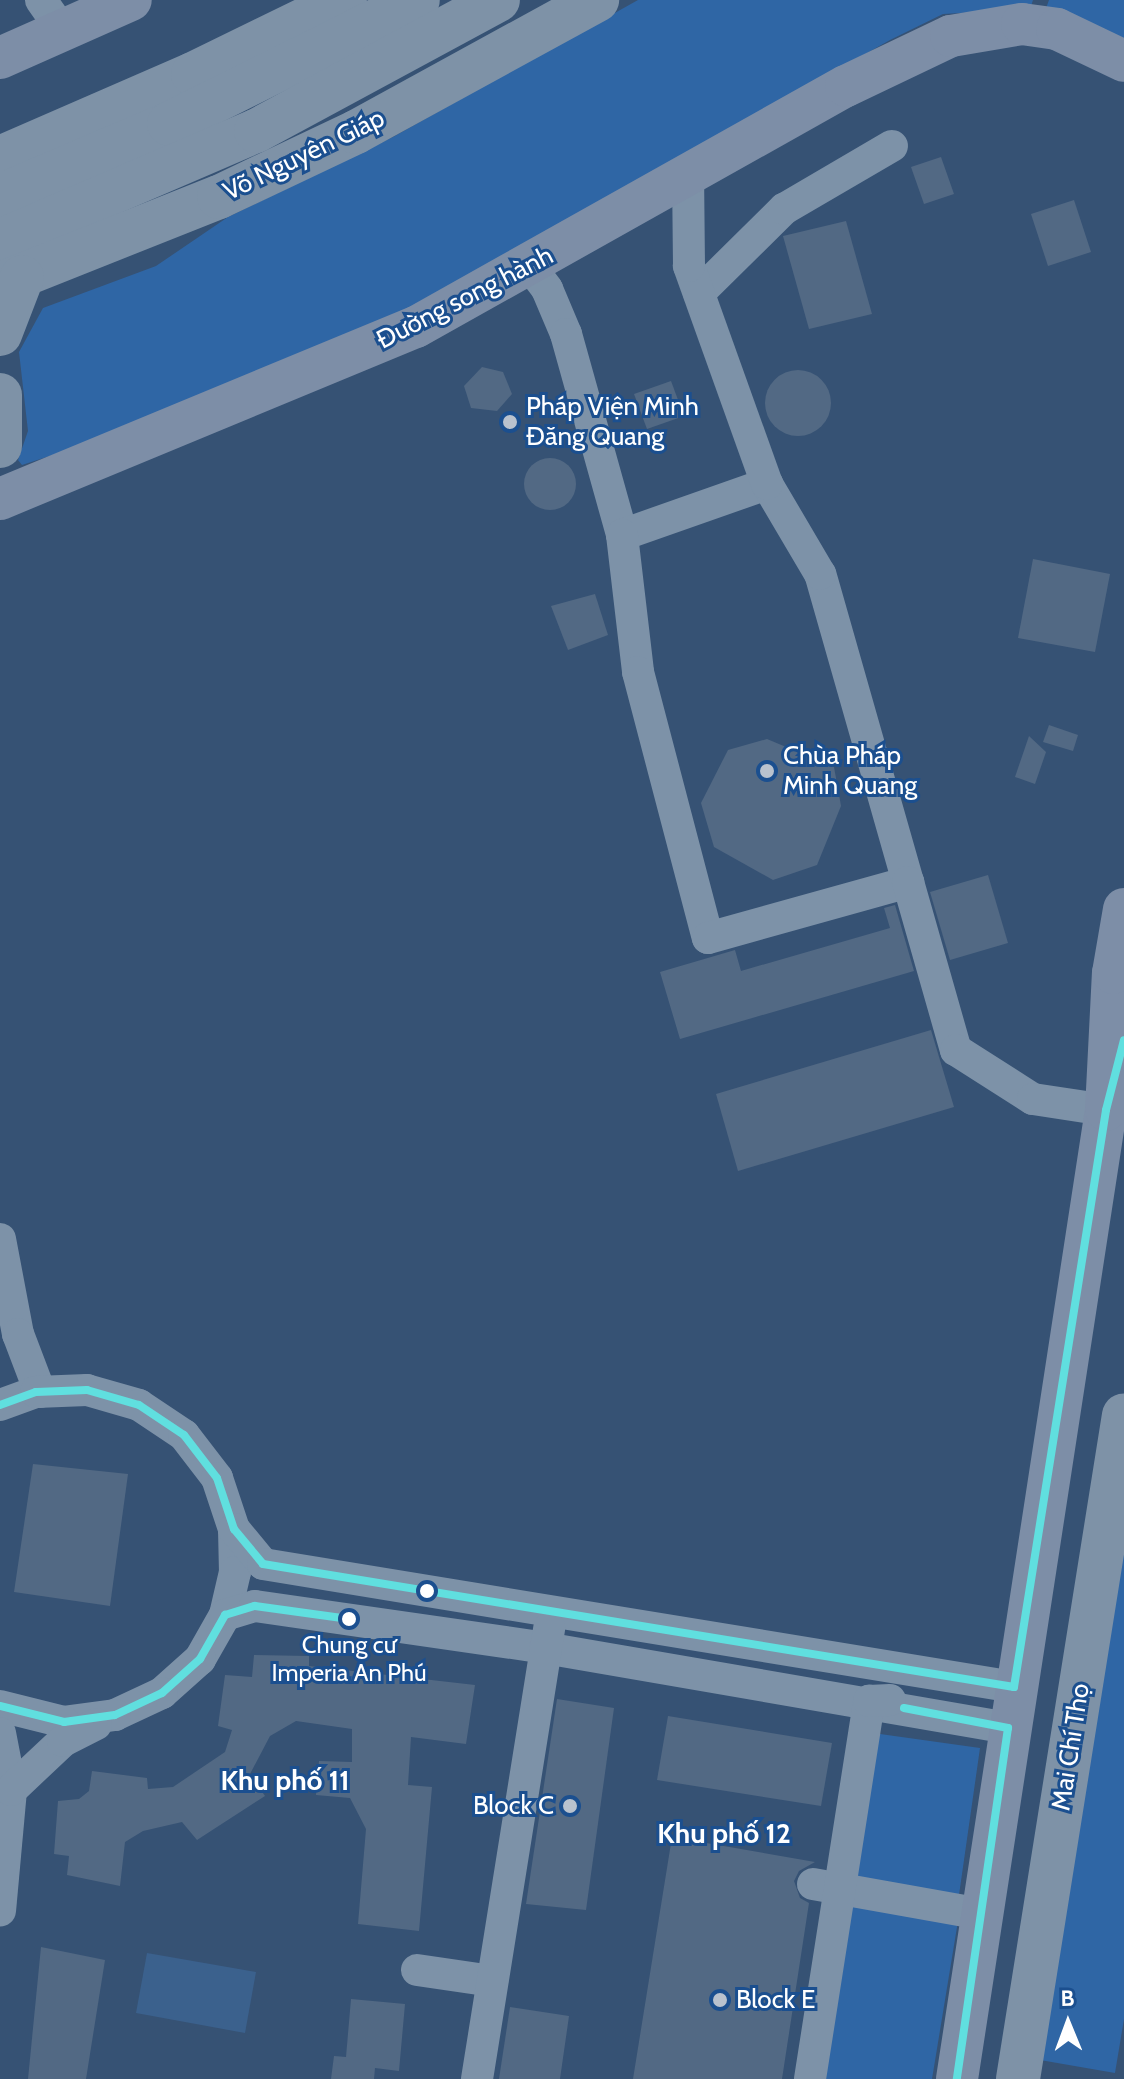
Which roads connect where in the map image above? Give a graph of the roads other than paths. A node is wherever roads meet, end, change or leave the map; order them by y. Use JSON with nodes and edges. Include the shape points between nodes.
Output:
{"nodes":[{"id":1,"x":131,"y":0,"type":"edge"},
{"id":2,"x":345,"y":0,"type":"edge"},
{"id":3,"x":418,"y":0,"type":"edge"},
{"id":4,"x":498,"y":0,"type":"edge"},
{"id":5,"x":591,"y":2,"type":"edge"},
{"id":6,"x":60,"y":11,"type":"edge"},
{"id":7,"x":0,"y":36,"type":"edge"},
{"id":8,"x":0,"y":58,"type":"edge"},
{"id":9,"x":1124,"y":61,"type":"edge"},
{"id":10,"x":892,"y":146,"type":"dead end"},
{"id":11,"x":0,"y":158,"type":"edge"},
{"id":12,"x":688,"y":173,"type":"junction"},
{"id":13,"x":0,"y":196,"type":"edge"},
{"id":14,"x":529,"y":265,"type":"junction"},
{"id":15,"x":7,"y":267,"type":"edge"},
{"id":16,"x":699,"y":293,"type":"junction"},
{"id":17,"x":0,"y":334,"type":"edge"},
{"id":18,"x":0,"y":395,"type":"edge"},
{"id":19,"x":0,"y":446,"type":"edge"},
{"id":20,"x":767,"y":484,"type":"junction"},
{"id":21,"x":0,"y":499,"type":"edge"},
{"id":22,"x":622,"y":535,"type":"junction"},
{"id":23,"x":908,"y":882,"type":"junction"},
{"id":24,"x":1124,"y":909,"type":"edge"},
{"id":25,"x":1124,"y":1040,"type":"edge"},
{"id":26,"x":1106,"y":1110,"type":"junction"},
{"id":27,"x":0,"y":1239,"type":"edge"},
{"id":28,"x":40,"y":1392,"type":"junction"},
{"id":29,"x":0,"y":1405,"type":"edge"},
{"id":30,"x":1124,"y":1415,"type":"edge"},
{"id":31,"x":234,"y":1529,"type":"junction"},
{"id":32,"x":553,"y":1609,"type":"junction"},
{"id":33,"x":225,"y":1615,"type":"junction"},
{"id":34,"x":545,"y":1648,"type":"junction"},
{"id":35,"x":899,"y":1667,"type":"junction"},
{"id":36,"x":1014,"y":1687,"type":"junction"},
{"id":37,"x":869,"y":1701,"type":"junction"},
{"id":38,"x":0,"y":1706,"type":"edge"},
{"id":39,"x":115,"y":1715,"type":"junction"},
{"id":40,"x":1008,"y":1728,"type":"junction"},
{"id":41,"x":0,"y":1733,"type":"edge"},
{"id":42,"x":11,"y":1790,"type":"junction"},
{"id":43,"x":828,"y":1888,"type":"junction"},
{"id":44,"x":0,"y":1910,"type":"edge"},
{"id":45,"x":981,"y":1914,"type":"junction"},
{"id":46,"x":417,"y":1970,"type":"dead end"},
{"id":47,"x":492,"y":1981,"type":"junction"},
{"id":48,"x":477,"y":2079,"type":"edge"},
{"id":49,"x":810,"y":2079,"type":"edge"},
{"id":50,"x":957,"y":2079,"type":"edge"},
{"id":51,"x":1018,"y":2079,"type":"edge"}],
"edges":[{"from":1,"to":6,"type":"main road"},
{"from":2,"to":11,"type":"highway"},
{"from":3,"to":13,"type":"highway","via":[[169,124]]},
{"from":4,"to":15,"type":"highway","name":"Võ Nguyên Giáp"},
{"from":5,"to":15,"type":"highway","name":"Võ Nguyên Giáp","via":[[356,132],[219,197]]},
{"from":6,"to":7,"type":"main road"},
{"from":6,"to":8,"type":"main road"},
{"from":9,"to":12,"type":"main road","name":"Đường song hành","via":[[1057,29],[1022,24],[951,36]]},
{"from":10,"to":16,"type":"street","via":[[784,209]]},
{"from":12,"to":14,"type":"main road","name":"Đường song hành"},
{"from":12,"to":16,"type":"street","via":[[689,266]]},
{"from":14,"to":21,"type":"main road","name":"Đường song hành","via":[[387,340]]},
{"from":14,"to":22,"type":"street","via":[[547,289],[566,334]]},
{"from":15,"to":17,"type":"highway"},
{"from":16,"to":20,"type":"street"},
{"from":18,"to":19,"type":"highway"},
{"from":20,"to":22,"type":"street"},
{"from":20,"to":23,"type":"street","via":[[820,574]]},
{"from":22,"to":23,"type":"street","via":[[638,672],[708,938]]},
{"from":23,"to":26,"type":"street","via":[[956,1050],[989,1076],[1033,1099]]},
{"from":24,"to":26,"type":"main road","via":[[1113,973]]},
{"from":25,"to":26,"type":"main road"},
{"from":26,"to":36,"type":"main road"},
{"from":27,"to":28,"type":"street","via":[[18,1334]]},
{"from":28,"to":29,"type":"street"},
{"from":28,"to":31,"type":"street","via":[[87,1390],[139,1405],[184,1435],[217,1478]]},
{"from":30,"to":51,"type":"highway","name":"Mai Chí Thọ"},
{"from":31,"to":32,"type":"street","via":[[263,1564]]},
{"from":31,"to":33,"type":"street","via":[[235,1572]]},
{"from":32,"to":34,"type":"street"},
{"from":32,"to":35,"type":"street"},
{"from":33,"to":34,"type":"street","via":[[255,1606]]},
{"from":33,"to":39,"type":"street","via":[[200,1659],[162,1693]]},
{"from":34,"to":37,"type":"street"},
{"from":34,"to":47,"type":"street"},
{"from":35,"to":36,"type":"street"},
{"from":35,"to":37,"type":"street","via":[[906,1693],[900,1700]]},
{"from":36,"to":40,"type":"main road"},
{"from":37,"to":40,"type":"street"},
{"from":37,"to":43,"type":"street"},
{"from":38,"to":39,"type":"street","via":[[64,1722]]},
{"from":39,"to":42,"type":"street","via":[[63,1741]]},
{"from":40,"to":45,"type":"main road"},
{"from":41,"to":42,"type":"street"},
{"from":42,"to":44,"type":"street"},
{"from":43,"to":45,"type":"street"},
{"from":43,"to":49,"type":"street"},
{"from":45,"to":50,"type":"main road"},
{"from":46,"to":47,"type":"street"},
{"from":47,"to":48,"type":"street"}]}
